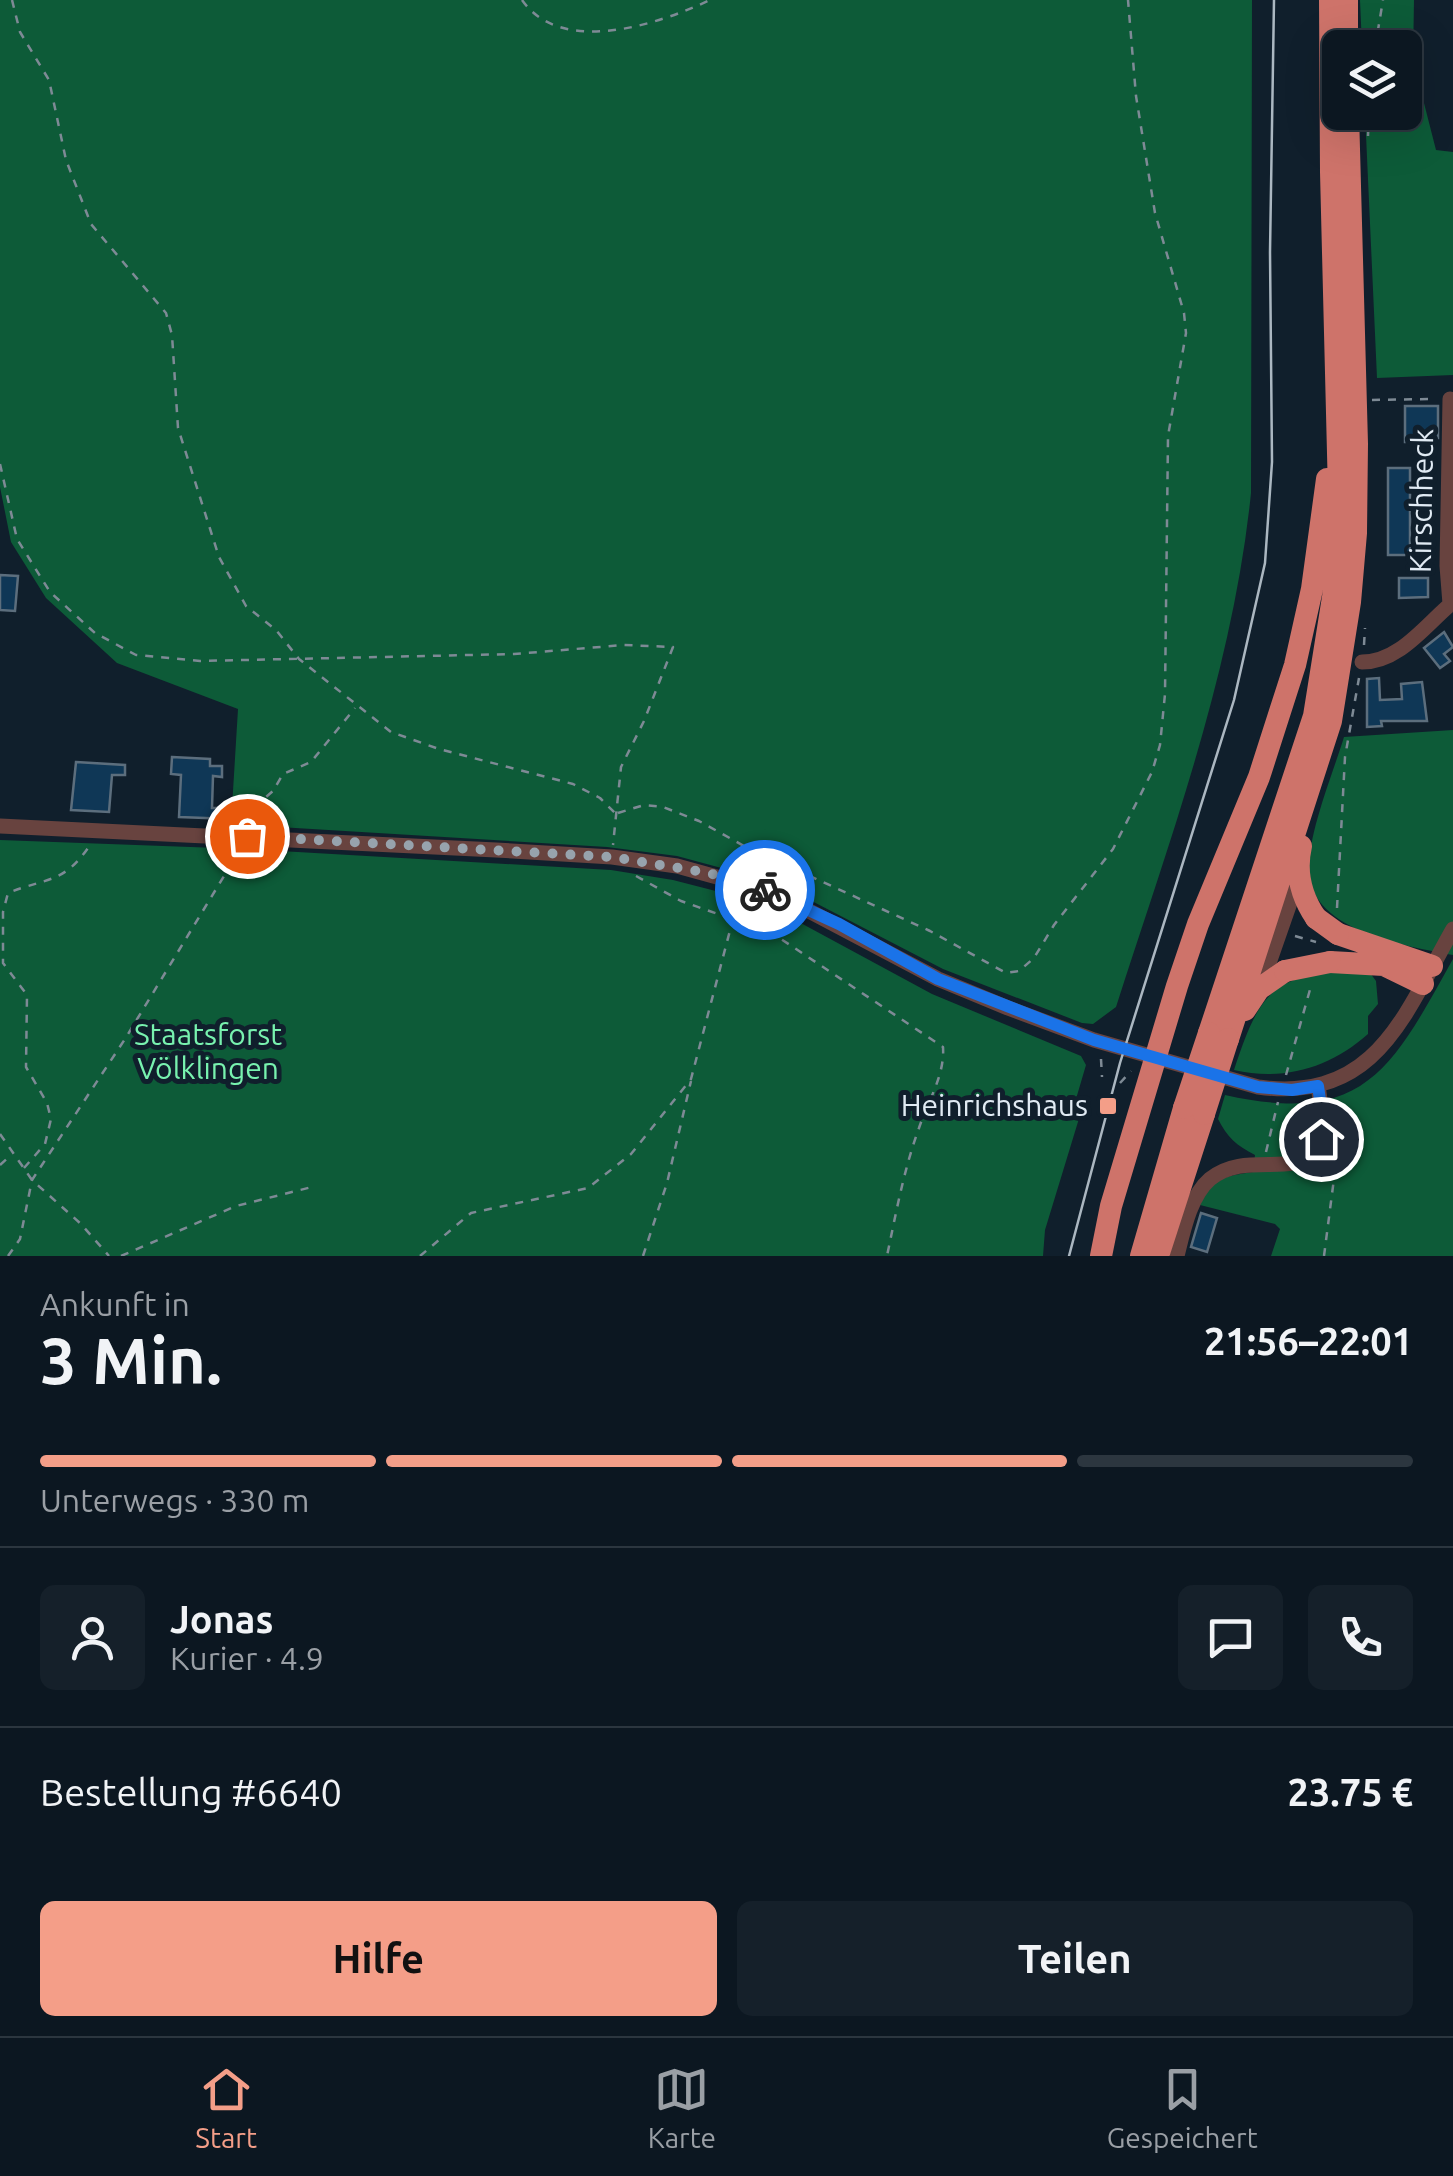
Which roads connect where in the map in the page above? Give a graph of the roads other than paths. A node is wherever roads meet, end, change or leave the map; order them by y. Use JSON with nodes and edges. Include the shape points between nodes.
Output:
{"nodes":[{"id":1,"x":1330,"y":0,"type":"edge"},
{"id":2,"x":1347,"y":0,"type":"edge"},
{"id":3,"x":1347,"y":30,"type":"edge"},
{"id":4,"x":1348,"y":130,"type":"edge"},
{"id":5,"x":1336,"y":386,"type":"junction"},
{"id":6,"x":1450,"y":399,"type":"road end"},
{"id":7,"x":1452,"y":603,"type":"edge"},
{"id":8,"x":1362,"y":662,"type":"road end"},
{"id":9,"x":1314,"y":777,"type":"junction"},
{"id":10,"x":0,"y":826,"type":"edge"},
{"id":11,"x":1299,"y":876,"type":"junction"},
{"id":12,"x":1453,"y":929,"type":"edge"},
{"id":13,"x":1326,"y":943,"type":"junction"},
{"id":14,"x":1427,"y":975,"type":"junction"},
{"id":15,"x":1259,"y":990,"type":"junction"},
{"id":16,"x":1218,"y":1036,"type":"junction"},
{"id":17,"x":1155,"y":1056,"type":"junction"},
{"id":18,"x":1318,"y":1086,"type":"junction"},
{"id":19,"x":1194,"y":1111,"type":"junction"},
{"id":20,"x":1102,"y":1256,"type":"edge"},
{"id":21,"x":1141,"y":1256,"type":"edge"},
{"id":22,"x":1158,"y":1256,"type":"edge"},
{"id":23,"x":1177,"y":1256,"type":"edge"}],
"edges":[{"from":1,"to":5,"type":"highway"},
{"from":2,"to":3,"type":"highway"},
{"from":4,"to":9,"type":"highway","via":[[1356,532],[1338,688]]},
{"from":5,"to":16,"type":"highway","via":[[1337,557],[1320,685]]},
{"from":5,"to":17,"type":"highway","via":[[1317,555],[1295,666]]},
{"from":6,"to":7,"type":"street","name":"Kirschheck"},
{"from":7,"to":8,"type":"street","name":"Kirschheck","via":[[1395,653]]},
{"from":9,"to":11,"type":"highway"},
{"from":9,"to":16,"type":"highway"},
{"from":10,"to":17,"type":"street","via":[[247,836],[709,873],[775,893],[956,986],[1094,1040]]},
{"from":11,"to":13,"type":"highway"},
{"from":11,"to":15,"type":"street"},
{"from":12,"to":14,"type":"street"},
{"from":13,"to":14,"type":"highway"},
{"from":13,"to":15,"type":"highway","bridge":true},
{"from":14,"to":18,"type":"street","via":[[1382,1050]]},
{"from":15,"to":16,"type":"highway"},
{"from":16,"to":19,"type":"highway","bridge":true},
{"from":17,"to":18,"type":"street","via":[[1258,1087]]},
{"from":17,"to":20,"type":"highway"},
{"from":18,"to":23,"type":"street","via":[[1323,1117],[1314,1151],[1294,1163],[1229,1170],[1208,1180]]},
{"from":19,"to":21,"type":"highway"},
{"from":19,"to":22,"type":"highway"}]}
